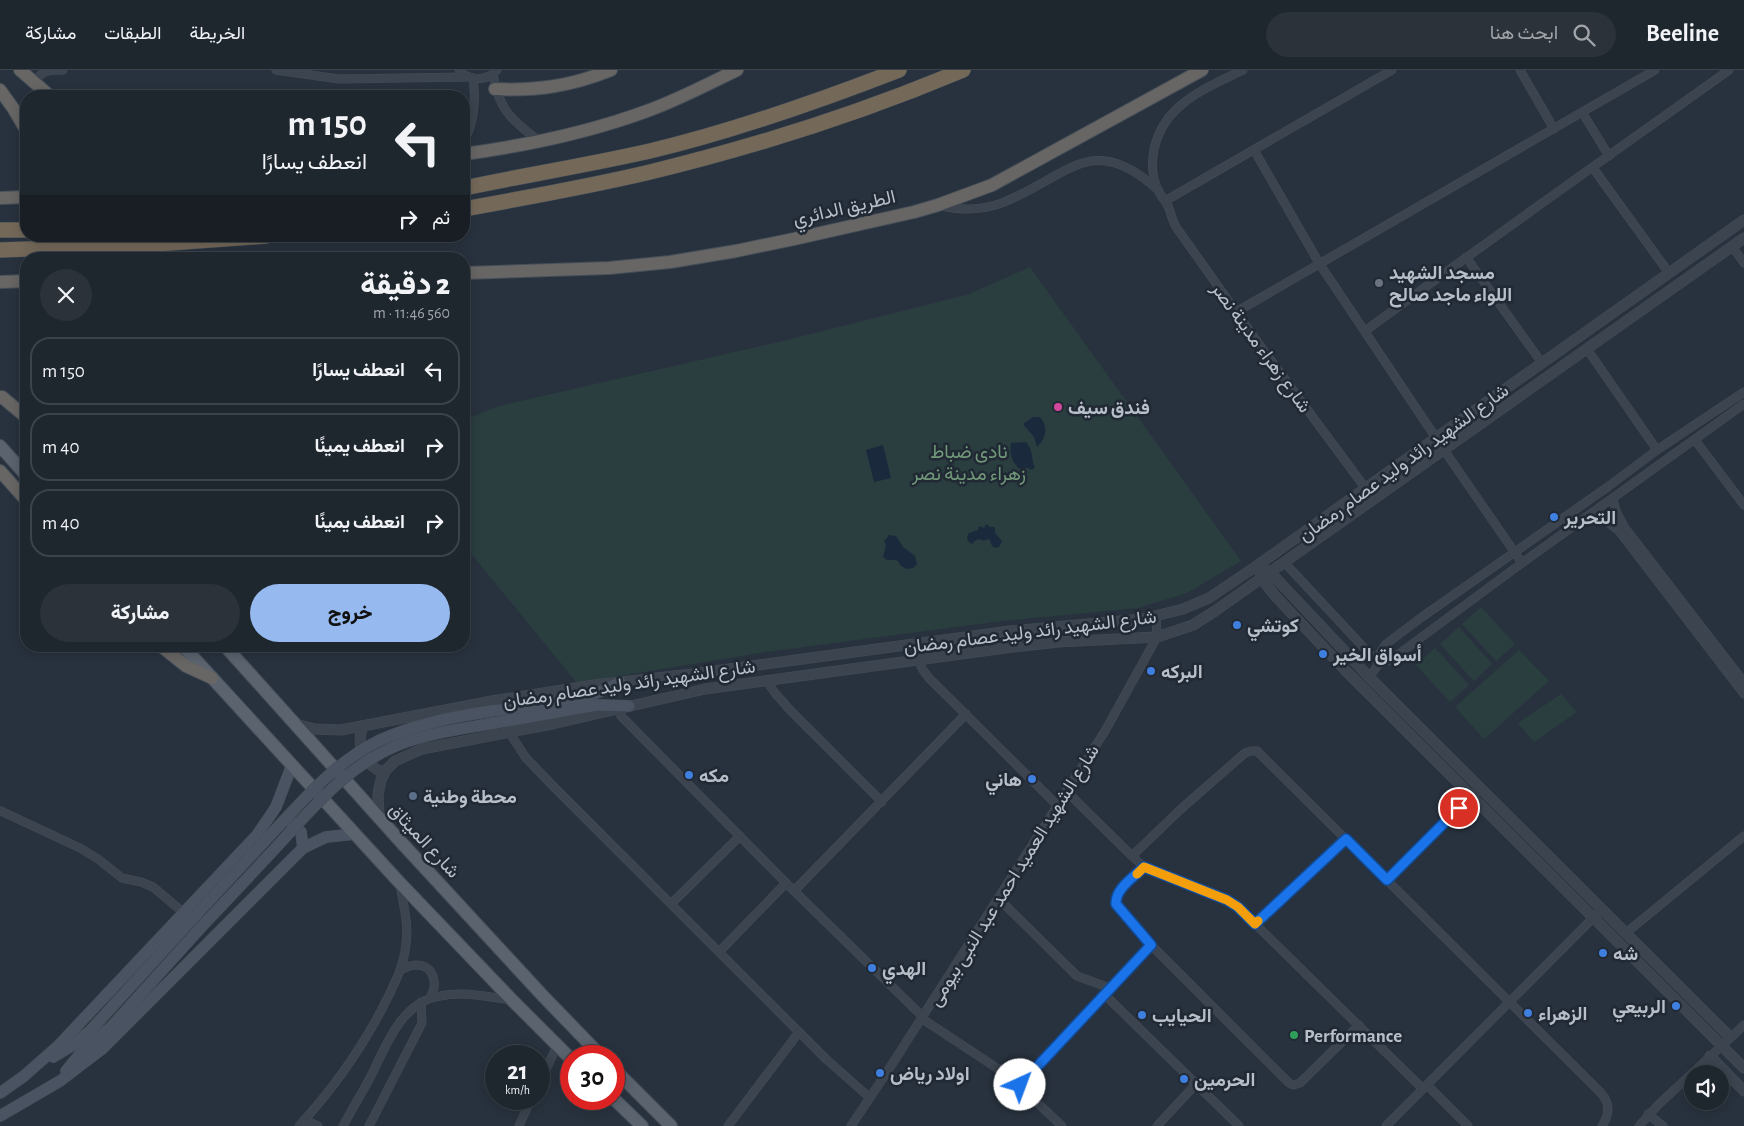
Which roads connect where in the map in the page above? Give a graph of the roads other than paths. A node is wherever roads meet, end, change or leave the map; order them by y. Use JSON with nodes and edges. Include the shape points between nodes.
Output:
{"nodes":[{"id":1,"x":20,"y":70,"type":"edge"},
{"id":2,"x":63,"y":70,"type":"edge"},
{"id":3,"x":276,"y":70,"type":"edge"},
{"id":4,"x":459,"y":70,"type":"edge"},
{"id":5,"x":610,"y":70,"type":"edge"},
{"id":6,"x":737,"y":70,"type":"edge"},
{"id":7,"x":899,"y":70,"type":"edge"},
{"id":8,"x":964,"y":70,"type":"edge"},
{"id":9,"x":1202,"y":70,"type":"edge"},
{"id":10,"x":1243,"y":70,"type":"edge"},
{"id":11,"x":1392,"y":70,"type":"edge"},
{"id":12,"x":1520,"y":70,"type":"edge"},
{"id":13,"x":1655,"y":70,"type":"edge"},
{"id":14,"x":1729,"y":70,"type":"edge"},
{"id":15,"x":495,"y":72,"type":"edge"},
{"id":16,"x":471,"y":78,"type":"junction"},
{"id":17,"x":36,"y":84,"type":"junction"},
{"id":18,"x":495,"y":89,"type":"junction"},
{"id":19,"x":0,"y":90,"type":"edge"},
{"id":20,"x":43,"y":90,"type":"edge"},
{"id":21,"x":1582,"y":112,"type":"junction"},
{"id":22,"x":20,"y":120,"type":"edge"},
{"id":23,"x":470,"y":124,"type":"edge"},
{"id":24,"x":1554,"y":129,"type":"junction"},
{"id":25,"x":538,"y":140,"type":"junction"},
{"id":26,"x":1254,"y":150,"type":"junction"},
{"id":27,"x":470,"y":153,"type":"edge"},
{"id":28,"x":1609,"y":156,"type":"junction"},
{"id":29,"x":1593,"y":168,"type":"junction"},
{"id":30,"x":470,"y":187,"type":"edge"},
{"id":31,"x":1157,"y":189,"type":"junction"},
{"id":32,"x":20,"y":197,"type":"edge"},
{"id":33,"x":0,"y":198,"type":"edge"},
{"id":34,"x":1165,"y":201,"type":"junction"},
{"id":35,"x":938,"y":205,"type":"junction"},
{"id":36,"x":470,"y":208,"type":"edge"},
{"id":37,"x":1744,"y":220,"type":"edge"},
{"id":38,"x":0,"y":230,"type":"edge"},
{"id":39,"x":20,"y":230,"type":"edge"},
{"id":40,"x":1744,"y":238,"type":"edge"},
{"id":41,"x":183,"y":242,"type":"edge"},
{"id":42,"x":1732,"y":246,"type":"junction"},
{"id":43,"x":0,"y":250,"type":"edge"},
{"id":44,"x":1466,"y":257,"type":"junction"},
{"id":45,"x":1319,"y":263,"type":"junction"},
{"id":46,"x":1744,"y":263,"type":"edge"},
{"id":47,"x":470,"y":273,"type":"edge"},
{"id":48,"x":1668,"y":273,"type":"junction"},
{"id":49,"x":6,"y":282,"type":"edge"},
{"id":50,"x":20,"y":283,"type":"edge"},
{"id":51,"x":1236,"y":312,"type":"junction"},
{"id":52,"x":1365,"y":332,"type":"junction"},
{"id":53,"x":1587,"y":349,"type":"junction"},
{"id":54,"x":1542,"y":363,"type":"junction"},
{"id":55,"x":1744,"y":392,"type":"edge"},
{"id":56,"x":1,"y":396,"type":"edge"},
{"id":57,"x":1744,"y":404,"type":"edge"},
{"id":58,"x":20,"y":412,"type":"edge"},
{"id":59,"x":20,"y":417,"type":"edge"},
{"id":60,"x":1436,"y":438,"type":"junction"},
{"id":61,"x":1695,"y":440,"type":"junction"},
{"id":62,"x":0,"y":446,"type":"edge"},
{"id":63,"x":1444,"y":450,"type":"junction"},
{"id":64,"x":1657,"y":450,"type":"junction"},
{"id":65,"x":20,"y":468,"type":"edge"},
{"id":66,"x":0,"y":471,"type":"edge"},
{"id":67,"x":1366,"y":489,"type":"junction"},
{"id":68,"x":20,"y":493,"type":"edge"},
{"id":69,"x":1613,"y":499,"type":"junction"},
{"id":70,"x":1744,"y":505,"type":"edge"},
{"id":71,"x":1592,"y":514,"type":"junction"},
{"id":72,"x":1515,"y":552,"type":"junction"},
{"id":73,"x":1284,"y":562,"type":"junction"},
{"id":74,"x":1522,"y":563,"type":"junction"},
{"id":75,"x":1258,"y":565,"type":"junction"},
{"id":76,"x":1270,"y":572,"type":"junction"},
{"id":77,"x":1261,"y":578,"type":"junction"},
{"id":78,"x":1156,"y":617,"type":"junction"},
{"id":79,"x":1156,"y":637,"type":"junction"},
{"id":80,"x":168,"y":652,"type":"edge"},
{"id":81,"x":188,"y":652,"type":"edge"},
{"id":82,"x":230,"y":652,"type":"edge"},
{"id":83,"x":802,"y":659,"type":"junction"},
{"id":84,"x":918,"y":660,"type":"junction"},
{"id":85,"x":1354,"y":662,"type":"junction"},
{"id":86,"x":1379,"y":664,"type":"junction"},
{"id":87,"x":1346,"y":671,"type":"junction"},
{"id":88,"x":806,"y":675,"type":"junction"},
{"id":89,"x":1369,"y":677,"type":"junction"},
{"id":90,"x":212,"y":678,"type":"junction"},
{"id":91,"x":766,"y":680,"type":"junction"},
{"id":92,"x":620,"y":682,"type":"junction"},
{"id":93,"x":1744,"y":682,"type":"edge"},
{"id":94,"x":1744,"y":694,"type":"edge"},
{"id":95,"x":629,"y":706,"type":"junction"},
{"id":96,"x":617,"y":709,"type":"junction"},
{"id":97,"x":966,"y":714,"type":"junction"},
{"id":98,"x":292,"y":722,"type":"junction"},
{"id":99,"x":362,"y":726,"type":"junction"},
{"id":100,"x":509,"y":732,"type":"junction"},
{"id":101,"x":292,"y":765,"type":"junction"},
{"id":102,"x":384,"y":773,"type":"junction"},
{"id":103,"x":1480,"y":788,"type":"junction"},
{"id":104,"x":1066,"y":791,"type":"junction"},
{"id":105,"x":1471,"y":796,"type":"junction"},
{"id":106,"x":882,"y":802,"type":"junction"},
{"id":107,"x":1057,"y":805,"type":"junction"},
{"id":108,"x":1,"y":811,"type":"edge"},
{"id":109,"x":271,"y":817,"type":"junction"},
{"id":110,"x":379,"y":818,"type":"junction"},
{"id":111,"x":354,"y":834,"type":"junction"},
{"id":112,"x":740,"y":836,"type":"junction"},
{"id":113,"x":1744,"y":836,"type":"edge"},
{"id":114,"x":1346,"y":839,"type":"junction"},
{"id":115,"x":303,"y":848,"type":"junction"},
{"id":116,"x":1132,"y":856,"type":"junction"},
{"id":117,"x":1144,"y":867,"type":"junction"},
{"id":118,"x":1387,"y":880,"type":"junction"},
{"id":119,"x":399,"y":882,"type":"junction"},
{"id":120,"x":786,"y":883,"type":"junction"},
{"id":121,"x":794,"y":891,"type":"junction"},
{"id":122,"x":998,"y":898,"type":"junction"},
{"id":123,"x":671,"y":904,"type":"junction"},
{"id":124,"x":1602,"y":909,"type":"junction"},
{"id":125,"x":189,"y":914,"type":"junction"},
{"id":126,"x":1593,"y":918,"type":"junction"},
{"id":127,"x":1255,"y":924,"type":"junction"},
{"id":128,"x":1626,"y":933,"type":"junction"},
{"id":129,"x":1151,"y":945,"type":"junction"},
{"id":130,"x":719,"y":952,"type":"junction"},
{"id":131,"x":400,"y":970,"type":"junction"},
{"id":132,"x":1107,"y":991,"type":"junction"},
{"id":133,"x":430,"y":998,"type":"junction"},
{"id":134,"x":512,"y":1000,"type":"junction"},
{"id":135,"x":421,"y":1002,"type":"junction"},
{"id":136,"x":1509,"y":1002,"type":"junction"},
{"id":137,"x":922,"y":1018,"type":"junction"},
{"id":138,"x":1744,"y":1025,"type":"edge"},
{"id":139,"x":1359,"y":1026,"type":"junction"},
{"id":140,"x":799,"y":1032,"type":"junction"},
{"id":141,"x":1730,"y":1037,"type":"junction"},
{"id":142,"x":590,"y":1045,"type":"edge"},
{"id":143,"x":557,"y":1046,"type":"junction"},
{"id":144,"x":1721,"y":1046,"type":"junction"},
{"id":145,"x":560,"y":1049,"type":"edge"},
{"id":146,"x":1710,"y":1056,"type":"junction"},
{"id":147,"x":550,"y":1061,"type":"edge"},
{"id":148,"x":1744,"y":1068,"type":"edge"},
{"id":149,"x":625,"y":1080,"type":"edge"},
{"id":150,"x":60,"y":1081,"type":"junction"},
{"id":151,"x":1196,"y":1084,"type":"junction"},
{"id":152,"x":1020,"y":1085,"type":"junction"},
{"id":153,"x":1425,"y":1087,"type":"junction"},
{"id":154,"x":1744,"y":1091,"type":"edge"},
{"id":155,"x":0,"y":1093,"type":"edge"},
{"id":156,"x":869,"y":1097,"type":"junction"},
{"id":157,"x":625,"y":1109,"type":"edge"},
{"id":158,"x":527,"y":1110,"type":"edge"},
{"id":159,"x":1648,"y":1114,"type":"junction"},
{"id":160,"x":0,"y":1116,"type":"edge"},
{"id":161,"x":304,"y":1120,"type":"junction"},
{"id":162,"x":298,"y":1126,"type":"edge"},
{"id":163,"x":318,"y":1126,"type":"edge"},
{"id":164,"x":342,"y":1126,"type":"edge"},
{"id":165,"x":369,"y":1126,"type":"edge"},
{"id":166,"x":520,"y":1126,"type":"edge"},
{"id":167,"x":642,"y":1126,"type":"edge"},
{"id":168,"x":672,"y":1126,"type":"edge"},
{"id":169,"x":728,"y":1126,"type":"edge"},
{"id":170,"x":851,"y":1126,"type":"edge"},
{"id":171,"x":1062,"y":1126,"type":"edge"},
{"id":172,"x":1157,"y":1126,"type":"edge"},
{"id":173,"x":1239,"y":1126,"type":"edge"},
{"id":174,"x":1386,"y":1126,"type":"edge"},
{"id":175,"x":1468,"y":1126,"type":"edge"},
{"id":176,"x":1602,"y":1126,"type":"edge"},
{"id":177,"x":1639,"y":1126,"type":"edge"},
{"id":178,"x":1664,"y":1126,"type":"edge"}],
"edges":[{"from":1,"to":17,"type":"highway"},
{"from":2,"to":17,"type":"street","via":[[41,73]]},
{"from":3,"to":16,"type":"street","via":[[338,79]]},
{"from":4,"to":16,"type":"street"},
{"from":5,"to":18,"type":"highway","via":[[591,78],[542,89]]},
{"from":6,"to":25,"type":"highway","via":[[646,111]]},
{"from":7,"to":30,"type":"highway","via":[[766,117],[652,151]]},
{"from":8,"to":36,"type":"highway","via":[[859,110],[733,150],[613,180]]},
{"from":9,"to":35,"type":"highway","name":"الطريق الدائري","via":[[1001,180]]},
{"from":10,"to":31,"type":"street","via":[[1189,98],[1169,116],[1154,150],[1153,170]]},
{"from":11,"to":26,"type":"street"},
{"from":12,"to":24,"type":"street"},
{"from":13,"to":21,"type":"street"},
{"from":14,"to":28,"type":"street"},
{"from":15,"to":16,"type":"street","via":[[487,78]]},
{"from":15,"to":18,"type":"street"},
{"from":16,"to":23,"type":"street","via":[[475,103]]},
{"from":17,"to":20,"type":"highway"},
{"from":18,"to":25,"type":"street","via":[[511,119]]},
{"from":19,"to":22,"type":"highway"},
{"from":21,"to":24,"type":"street"},
{"from":21,"to":28,"type":"street"},
{"from":24,"to":45,"type":"street"},
{"from":25,"to":27,"type":"highway"},
{"from":26,"to":34,"type":"street"},
{"from":26,"to":45,"type":"street"},
{"from":28,"to":29,"type":"street"},
{"from":29,"to":44,"type":"street"},
{"from":29,"to":48,"type":"street"},
{"from":31,"to":34,"type":"street","name":"شارع زهراء مدينة نصر"},
{"from":31,"to":35,"type":"street","via":[[1127,167],[1094,161],[1069,167],[997,205],[964,209]]},
{"from":32,"to":33,"type":"highway"},
{"from":34,"to":51,"type":"street","name":"شارع زهراء مدينة نصر","via":[[1176,227]]},
{"from":35,"to":47,"type":"highway","name":"الطريق الدائري","via":[[794,240],[670,262],[609,268]]},
{"from":37,"to":48,"type":"street","name":"شارع الشهيد رائد وليد عصام رمضان"},
{"from":38,"to":39,"type":"highway"},
{"from":40,"to":42,"type":"street","name":"شارع الشهيد رائد وليد عصام رمضان"},
{"from":41,"to":43,"type":"highway"},
{"from":42,"to":46,"type":"street"},
{"from":42,"to":53,"type":"street","name":"شارع الشهيد رائد وليد عصام رمضان"},
{"from":44,"to":52,"type":"street"},
{"from":44,"to":54,"type":"street"},
{"from":45,"to":51,"type":"street"},
{"from":45,"to":52,"type":"street"},
{"from":48,"to":54,"type":"street","name":"شارع الشهيد رائد وليد عصام رمضان"},
{"from":49,"to":50,"type":"highway"},
{"from":51,"to":67,"type":"street","name":"شارع زهراء مدينة نصر"},
{"from":52,"to":60,"type":"street"},
{"from":53,"to":63,"type":"street","name":"شارع الشهيد رائد وليد عصام رمضان"},
{"from":53,"to":64,"type":"street"},
{"from":54,"to":60,"type":"street","name":"شارع الشهيد رائد وليد عصام رمضان"},
{"from":55,"to":64,"type":"street"},
{"from":56,"to":58,"type":"highway"},
{"from":56,"to":59,"type":"main road"},
{"from":57,"to":61,"type":"street"},
{"from":60,"to":67,"type":"street","name":"شارع الشهيد رائد وليد عصام رمضان"},
{"from":61,"to":69,"type":"street"},
{"from":61,"to":70,"type":"street"},
{"from":62,"to":65,"type":"main road"},
{"from":63,"to":72,"type":"street"},
{"from":63,"to":73,"type":"street","name":"شارع الشهيد رائد وليد عصام رمضان"},
{"from":64,"to":72,"type":"street"},
{"from":66,"to":68,"type":"highway"},
{"from":67,"to":75,"type":"street","name":"شارع الشهيد رائد وليد عصام رمضان"},
{"from":69,"to":71,"type":"street"},
{"from":69,"to":93,"type":"street","via":[[1625,528]]},
{"from":71,"to":74,"type":"street"},
{"from":71,"to":94,"type":"street","via":[[1619,532]]},
{"from":72,"to":74,"type":"street"},
{"from":72,"to":86,"type":"street","via":[[1386,644],[1380,653]]},
{"from":73,"to":76,"type":"street","name":"شارع الشهيد رائد وليد عصام رمضان"},
{"from":73,"to":86,"type":"street"},
{"from":74,"to":86,"type":"street","via":[[1392,659]]},
{"from":75,"to":76,"type":"street"},
{"from":75,"to":77,"type":"street"},
{"from":75,"to":78,"type":"street","name":"شارع الشهيد رائد وليد عصام رمضان","via":[[1209,598]]},
{"from":76,"to":77,"type":"street","name":"شارع الشهيد رائد وليد عصام رمضان"},
{"from":76,"to":85,"type":"street"},
{"from":77,"to":79,"type":"street","name":"شارع الشهيد رائد وليد عصام رمضان","via":[[1204,619]]},
{"from":77,"to":87,"type":"street"},
{"from":78,"to":79,"type":"street","name":"شارع الشهيد العميد احمد عبد النبى بيومى"},
{"from":78,"to":83,"type":"street","name":"شارع الشهيد رائد وليد عصام رمضان","via":[[1010,631]]},
{"from":79,"to":84,"type":"street","name":"شارع الشهيد رائد وليد عصام رمضان","via":[[1058,642]]},
{"from":79,"to":104,"type":"street","name":"شارع الشهيد العميد احمد عبد النبى بيومى","via":[[1105,731]]},
{"from":80,"to":90,"type":"highway","via":[[186,666]]},
{"from":81,"to":90,"type":"main road"},
{"from":82,"to":98,"type":"main road","name":"شارع الميثاق"},
{"from":83,"to":88,"type":"street"},
{"from":83,"to":92,"type":"street","name":"شارع الشهيد رائد وليد عصام رمضان"},
{"from":84,"to":88,"type":"street","name":"شارع الشهيد رائد وليد عصام رمضان"},
{"from":84,"to":97,"type":"street","via":[[926,674]]},
{"from":85,"to":87,"type":"street"},
{"from":85,"to":89,"type":"street"},
{"from":86,"to":89,"type":"street"},
{"from":87,"to":105,"type":"street"},
{"from":88,"to":91,"type":"street","name":"شارع الشهيد رائد وليد عصام رمضان"},
{"from":89,"to":103,"type":"street"},
{"from":90,"to":101,"type":"main road"},
{"from":91,"to":95,"type":"street","name":"شارع الشهيد رائد وليد عصام رمضان"},
{"from":91,"to":106,"type":"street","via":[[790,710]]},
{"from":92,"to":99,"type":"street","name":"شارع الشهيد رائد وليد عصام رمضان","via":[[492,701]]},
{"from":92,"to":125,"type":"main road","bridge":true,"via":[[588,696],[447,718],[415,726],[378,742],[352,756],[315,788]]},
{"from":95,"to":96,"type":"street","name":"شارع الشهيد رائد وليد عصام رمضان"},
{"from":95,"to":150,"type":"main road","bridge":true,"via":[[597,705],[428,735],[382,752],[355,769],[318,802],[112,1026],[80,1054]]},
{"from":96,"to":100,"type":"street","name":"شارع الشهيد رائد وليد عصام رمضان"},
{"from":96,"to":112,"type":"street"},
{"from":97,"to":106,"type":"street"},
{"from":97,"to":107,"type":"street"},
{"from":98,"to":99,"type":"street","name":"شارع الشهيد رائد وليد عصام رمضان","via":[[323,730]]},
{"from":98,"to":110,"type":"main road","name":"شارع الميثاق"},
{"from":99,"to":102,"type":"street","via":[[360,738],[364,756],[370,765]]},
{"from":100,"to":102,"type":"street","name":"شارع الشهيد رائد وليد عصام رمضان","via":[[422,749],[395,761]]},
{"from":100,"to":123,"type":"street","via":[[526,758]]},
{"from":101,"to":109,"type":"main road"},
{"from":101,"to":111,"type":"main road"},
{"from":102,"to":110,"type":"street","via":[[378,794]]},
{"from":103,"to":105,"type":"street"},
{"from":103,"to":124,"type":"street"},
{"from":104,"to":107,"type":"street","name":"شارع الشهيد العميد احمد عبد النبى بيومى"},
{"from":104,"to":116,"type":"street"},
{"from":105,"to":118,"type":"street"},
{"from":105,"to":126,"type":"street"},
{"from":106,"to":121,"type":"street"},
{"from":107,"to":122,"type":"street","name":"شارع الشهيد العميد احمد عبد النبى بيومى"},
{"from":108,"to":125,"type":"street","via":[[84,850],[122,878],[153,887]]},
{"from":109,"to":115,"type":"main road","via":[[285,818],[294,823],[303,837]]},
{"from":109,"to":125,"type":"main road"},
{"from":110,"to":142,"type":"main road","name":"شارع الميثاق"},
{"from":111,"to":115,"type":"main road","via":[[326,837]]},
{"from":111,"to":119,"type":"main road"},
{"from":112,"to":120,"type":"street"},
{"from":112,"to":123,"type":"street"},
{"from":113,"to":128,"type":"street"},
{"from":114,"to":116,"type":"street","via":[[1262,755],[1251,751],[1182,808]]},
{"from":114,"to":118,"type":"street"},
{"from":114,"to":127,"type":"street"},
{"from":115,"to":150,"type":"main road","via":[[119,1034]]},
{"from":116,"to":117,"type":"street"},
{"from":117,"to":127,"type":"street","via":[[1227,900]]},
{"from":117,"to":129,"type":"street","via":[[1118,892],[1116,904]]},
{"from":118,"to":136,"type":"street"},
{"from":119,"to":131,"type":"street","via":[[407,930]]},
{"from":119,"to":134,"type":"main road"},
{"from":120,"to":121,"type":"street"},
{"from":120,"to":130,"type":"street"},
{"from":121,"to":137,"type":"street"},
{"from":122,"to":132,"type":"street","via":[[1077,976]]},
{"from":122,"to":137,"type":"street","name":"شارع الشهيد العميد احمد عبد النبى بيومى"},
{"from":123,"to":130,"type":"street"},
{"from":124,"to":126,"type":"street"},
{"from":124,"to":128,"type":"street"},
{"from":125,"to":155,"type":"main road","via":[[90,1032]]},
{"from":126,"to":136,"type":"street"},
{"from":126,"to":144,"type":"street"},
{"from":127,"to":139,"type":"street"},
{"from":128,"to":141,"type":"street"},
{"from":129,"to":132,"type":"street"},
{"from":129,"to":139,"type":"street","via":[[1293,1085],[1300,1083]]},
{"from":130,"to":140,"type":"street"},
{"from":131,"to":133,"type":"street","via":[[416,965],[430,970],[436,984]]},
{"from":131,"to":161,"type":"street","via":[[362,1045]]},
{"from":132,"to":151,"type":"street"},
{"from":132,"to":152,"type":"street"},
{"from":133,"to":134,"type":"street","via":[[456,994]]},
{"from":133,"to":135,"type":"street"},
{"from":134,"to":143,"type":"main road"},
{"from":135,"to":164,"type":"street","via":[[407,1014],[390,1038]]},
{"from":135,"to":165,"type":"street","via":[[422,1022]]},
{"from":136,"to":153,"type":"street"},
{"from":136,"to":176,"type":"street","via":[[1607,1100],[1609,1110]]},
{"from":137,"to":152,"type":"street"},
{"from":137,"to":156,"type":"street","name":"شارع الشهيد العميد احمد عبد النبى بيومى"},
{"from":138,"to":141,"type":"street"},
{"from":139,"to":153,"type":"street"},
{"from":140,"to":156,"type":"street"},
{"from":140,"to":169,"type":"street"},
{"from":141,"to":144,"type":"street"},
{"from":143,"to":145,"type":"main road"},
{"from":143,"to":147,"type":"street"},
{"from":144,"to":146,"type":"street"},
{"from":144,"to":148,"type":"street"},
{"from":146,"to":154,"type":"street"},
{"from":146,"to":159,"type":"street"},
{"from":149,"to":168,"type":"main road"},
{"from":150,"to":160,"type":"main road"},
{"from":151,"to":172,"type":"street"},
{"from":151,"to":173,"type":"street"},
{"from":152,"to":171,"type":"street"},
{"from":153,"to":174,"type":"street"},
{"from":153,"to":175,"type":"street"},
{"from":156,"to":170,"type":"street","name":"شارع الشهيد العميد احمد عبد النبى بيومى"},
{"from":157,"to":167,"type":"main road"},
{"from":158,"to":166,"type":"street"},
{"from":159,"to":177,"type":"street"},
{"from":159,"to":178,"type":"street"},
{"from":161,"to":162,"type":"street"},
{"from":161,"to":163,"type":"street"}]}
